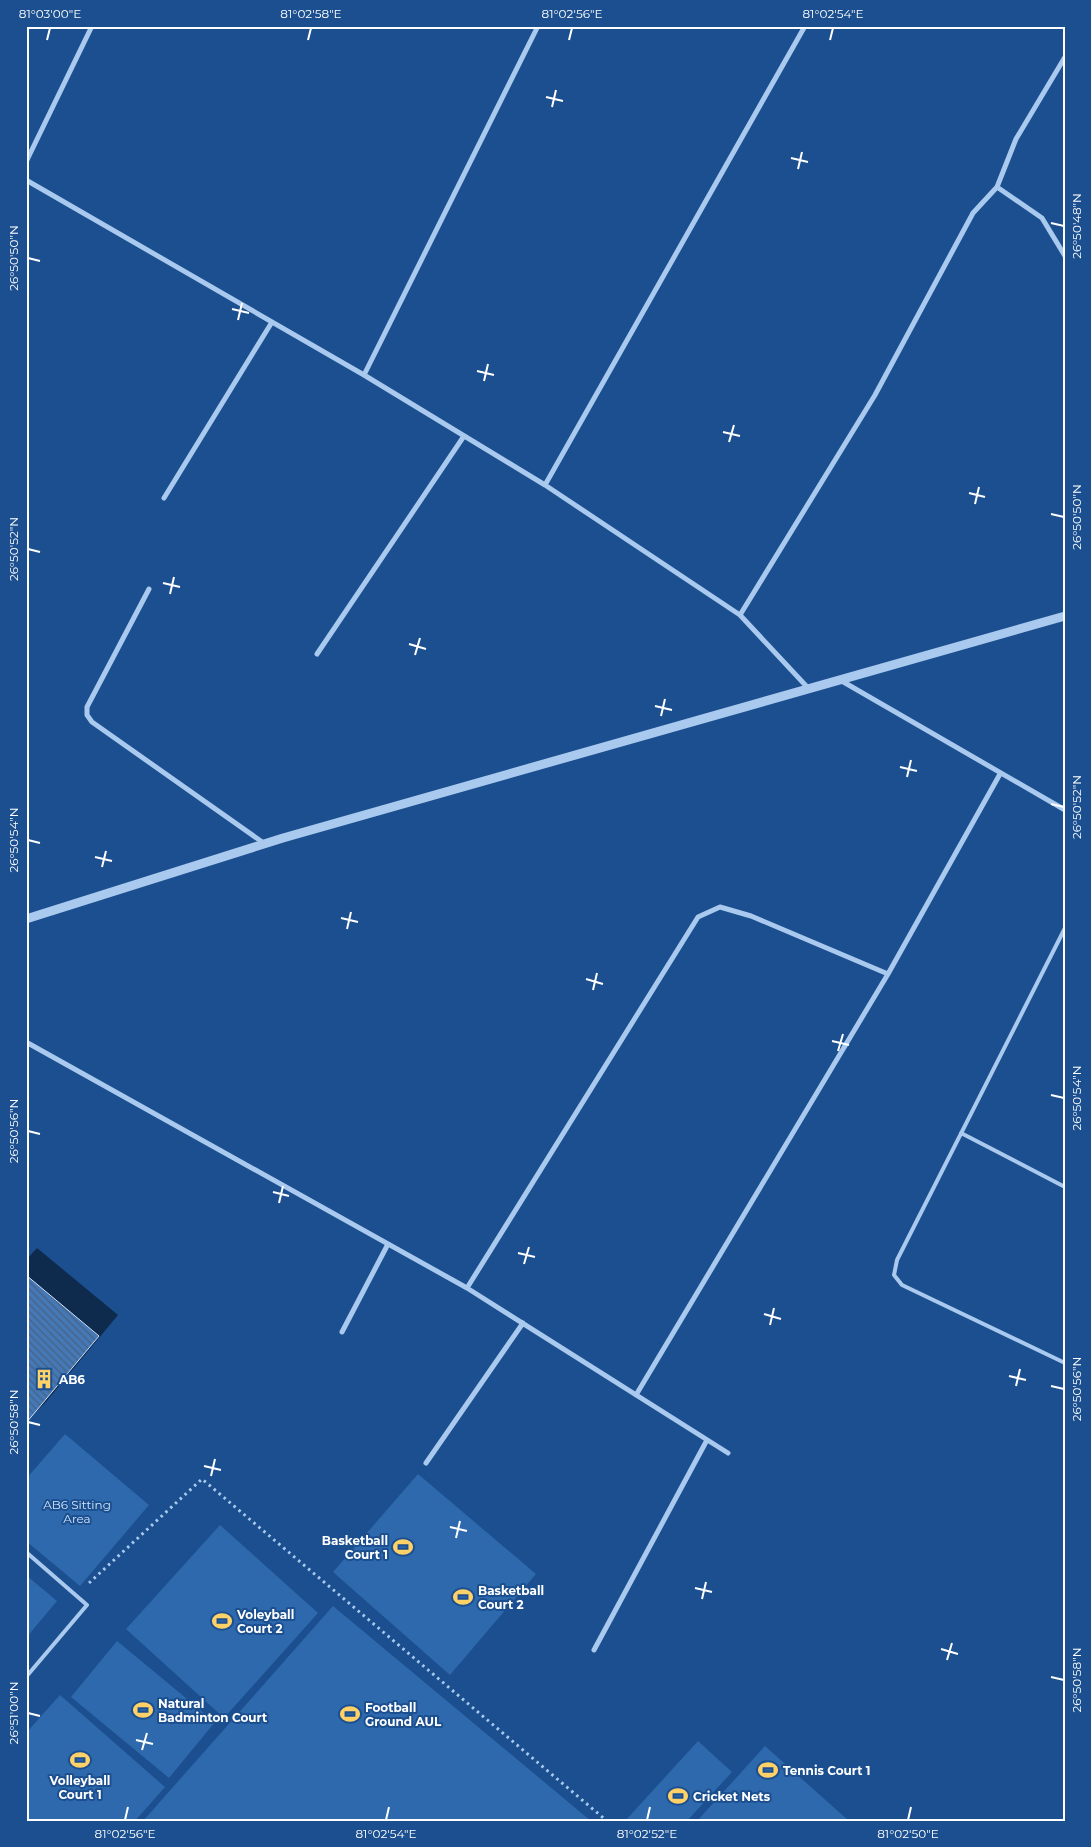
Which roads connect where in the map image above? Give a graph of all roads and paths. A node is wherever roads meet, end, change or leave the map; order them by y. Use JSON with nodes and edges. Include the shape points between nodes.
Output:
{"nodes":[{"id":1,"x":92,"y":26,"type":"edge"},
{"id":2,"x":538,"y":26,"type":"edge"},
{"id":3,"x":805,"y":26,"type":"edge"},
{"id":4,"x":1065,"y":57,"type":"edge"},
{"id":5,"x":26,"y":162,"type":"edge"},
{"id":6,"x":26,"y":180,"type":"edge"},
{"id":7,"x":997,"y":187,"type":"junction"},
{"id":8,"x":1065,"y":256,"type":"edge"},
{"id":9,"x":272,"y":322,"type":"junction"},
{"id":10,"x":364,"y":375,"type":"junction"},
{"id":11,"x":464,"y":436,"type":"junction"},
{"id":12,"x":545,"y":485,"type":"junction"},
{"id":13,"x":164,"y":498,"type":"dead end"},
{"id":14,"x":149,"y":589,"type":"dead end"},
{"id":15,"x":740,"y":615,"type":"junction"},
{"id":16,"x":1065,"y":616,"type":"edge"},
{"id":17,"x":316,"y":654,"type":"dead end"},
{"id":18,"x":839,"y":680,"type":"junction"},
{"id":19,"x":809,"y":689,"type":"junction"},
{"id":20,"x":1000,"y":774,"type":"junction"},
{"id":21,"x":1065,"y":810,"type":"edge"},
{"id":22,"x":265,"y":844,"type":"junction"},
{"id":23,"x":26,"y":919,"type":"edge"},
{"id":24,"x":1065,"y":928,"type":"edge"},
{"id":25,"x":888,"y":974,"type":"junction"},
{"id":26,"x":26,"y":1042,"type":"edge"},
{"id":27,"x":961,"y":1133,"type":"junction"},
{"id":28,"x":1065,"y":1187,"type":"edge"},
{"id":29,"x":388,"y":1244,"type":"junction"},
{"id":30,"x":467,"y":1288,"type":"junction"},
{"id":31,"x":523,"y":1323,"type":"junction"},
{"id":32,"x":342,"y":1332,"type":"dead end"},
{"id":33,"x":1065,"y":1363,"type":"edge"},
{"id":34,"x":636,"y":1395,"type":"junction"},
{"id":35,"x":707,"y":1440,"type":"junction"},
{"id":36,"x":728,"y":1453,"type":"dead end"},
{"id":37,"x":426,"y":1463,"type":"dead end"},
{"id":38,"x":26,"y":1552,"type":"edge"},
{"id":39,"x":75,"y":1595,"type":"junction"},
{"id":40,"x":594,"y":1650,"type":"dead end"},
{"id":41,"x":26,"y":1677,"type":"edge"},
{"id":42,"x":607,"y":1821,"type":"edge"}],
"edges":[{"from":1,"to":5,"type":"street"},
{"from":2,"to":10,"type":"street"},
{"from":3,"to":12,"type":"street"},
{"from":4,"to":7,"type":"street","via":[[1016,139]]},
{"from":6,"to":9,"type":"street"},
{"from":7,"to":8,"type":"street","via":[[1042,218]]},
{"from":7,"to":15,"type":"street","via":[[973,213],[875,395]]},
{"from":9,"to":10,"type":"street"},
{"from":9,"to":13,"type":"street"},
{"from":10,"to":11,"type":"street"},
{"from":11,"to":12,"type":"street"},
{"from":11,"to":17,"type":"street"},
{"from":12,"to":15,"type":"street"},
{"from":14,"to":22,"type":"street","via":[[87,706],[87,715],[92,722]]},
{"from":15,"to":19,"type":"street"},
{"from":16,"to":18,"type":"street"},
{"from":18,"to":19,"type":"street"},
{"from":18,"to":20,"type":"street"},
{"from":19,"to":22,"type":"street"},
{"from":20,"to":21,"type":"street"},
{"from":20,"to":25,"type":"street"},
{"from":22,"to":23,"type":"street"},
{"from":24,"to":27,"type":"lane"},
{"from":25,"to":30,"type":"street","via":[[751,916],[720,907],[698,918]]},
{"from":25,"to":34,"type":"street"},
{"from":26,"to":29,"type":"street"},
{"from":27,"to":28,"type":"lane"},
{"from":27,"to":33,"type":"lane","via":[[897,1260],[894,1275],[902,1285]]},
{"from":29,"to":30,"type":"street"},
{"from":29,"to":32,"type":"street"},
{"from":30,"to":31,"type":"street"},
{"from":31,"to":34,"type":"street"},
{"from":31,"to":37,"type":"street"},
{"from":34,"to":35,"type":"street"},
{"from":35,"to":36,"type":"street"},
{"from":35,"to":40,"type":"street"},
{"from":38,"to":39,"type":"lane"},
{"from":39,"to":41,"type":"lane","via":[[87,1605]]},
{"from":39,"to":42,"type":"path","via":[[202,1479]]}]}
